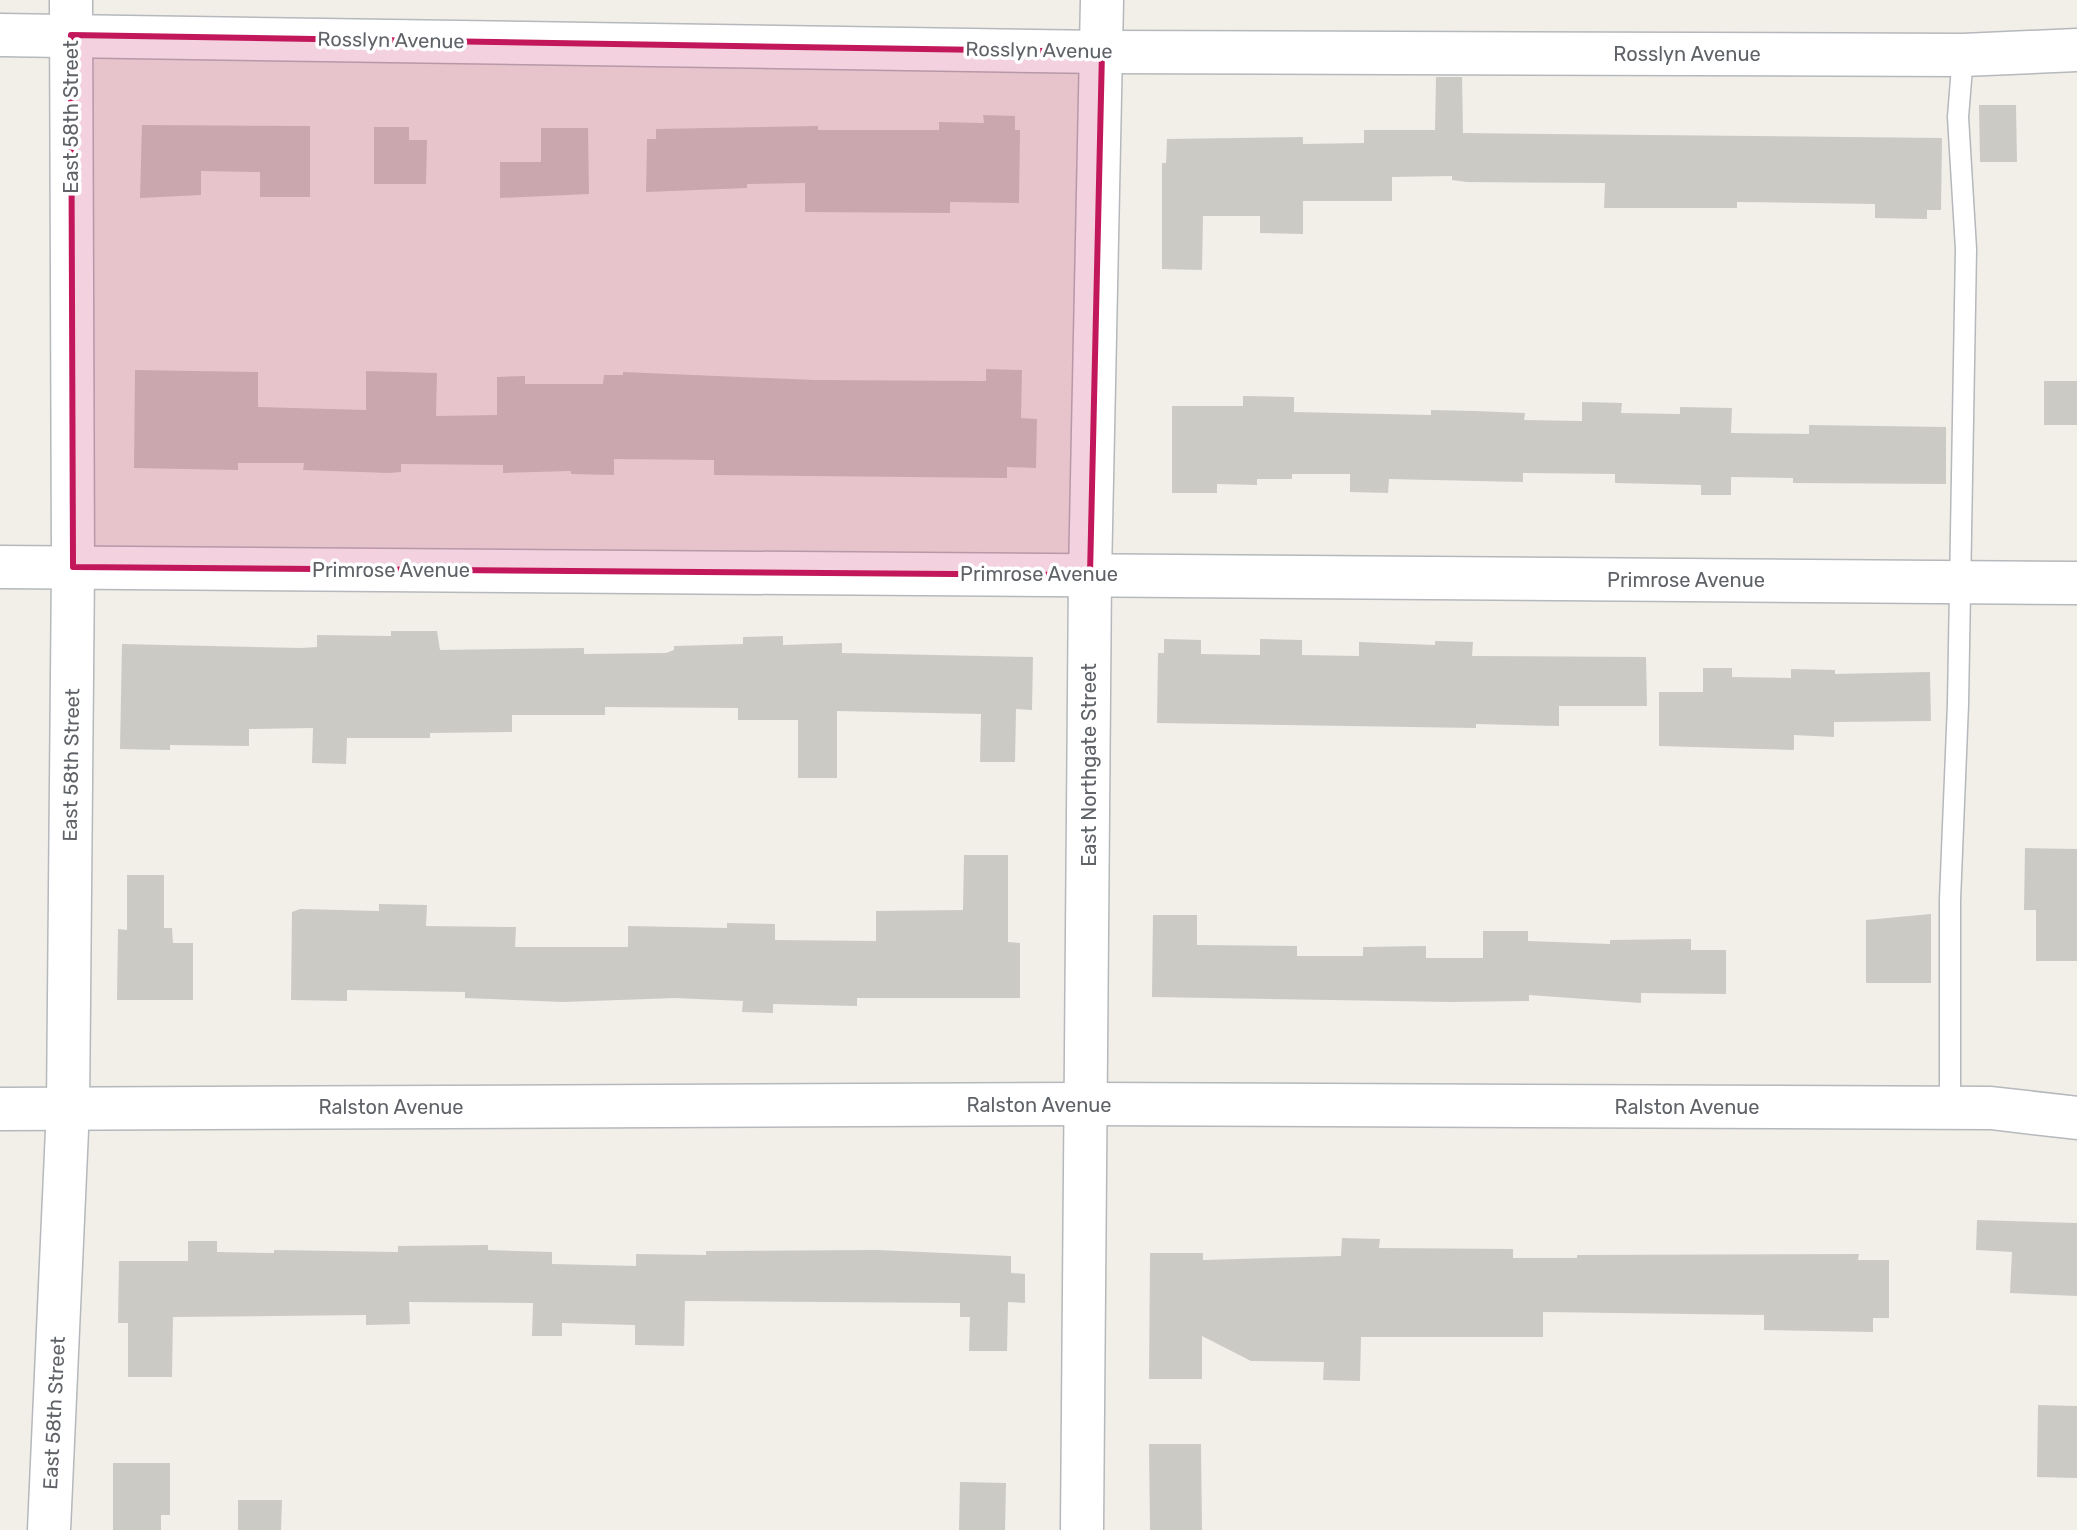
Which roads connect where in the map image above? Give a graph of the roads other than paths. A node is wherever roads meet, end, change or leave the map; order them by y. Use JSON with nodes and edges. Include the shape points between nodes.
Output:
{"nodes":[{"id":1,"x":1102,"y":0,"type":"edge"},
{"id":2,"x":71,"y":18,"type":"edge"},
{"id":3,"x":0,"y":35,"type":"edge"},
{"id":4,"x":2077,"y":50,"type":"edge"},
{"id":5,"x":1102,"y":52,"type":"junction"},
{"id":6,"x":1963,"y":55,"type":"junction"},
{"id":7,"x":0,"y":567,"type":"edge"},
{"id":8,"x":73,"y":567,"type":"junction"},
{"id":9,"x":1090,"y":575,"type":"junction"},
{"id":10,"x":1961,"y":582,"type":"junction"},
{"id":11,"x":2077,"y":583,"type":"edge"},
{"id":12,"x":1088,"y":1104,"type":"junction"},
{"id":13,"x":68,"y":1108,"type":"junction"},
{"id":14,"x":1950,"y":1108,"type":"junction"},
{"id":15,"x":0,"y":1109,"type":"edge"},
{"id":16,"x":2077,"y":1118,"type":"edge"},
{"id":17,"x":49,"y":1530,"type":"edge"},
{"id":18,"x":1082,"y":1530,"type":"edge"}],
"edges":[{"from":1,"to":5,"type":"street","name":"East Northgate Street"},
{"from":2,"to":3,"type":"street","name":"Rosslyn Avenue"},
{"from":2,"to":5,"type":"street","name":"Rosslyn Avenue"},
{"from":2,"to":8,"type":"street","name":"East 58th Street"},
{"from":4,"to":6,"type":"street","name":"Rosslyn Avenue"},
{"from":5,"to":6,"type":"street","name":"Rosslyn Avenue"},
{"from":5,"to":9,"type":"street","name":"East Northgate Street"},
{"from":6,"to":10,"type":"lane","via":[[1958,117],[1966,249]]},
{"from":7,"to":8,"type":"street","name":"Primrose Avenue"},
{"from":8,"to":9,"type":"street","name":"Primrose Avenue"},
{"from":8,"to":13,"type":"street","name":"East 58th Street"},
{"from":9,"to":10,"type":"street","name":"Primrose Avenue"},
{"from":9,"to":12,"type":"street","name":"East Northgate Street"},
{"from":10,"to":11,"type":"street","name":"Primrose Avenue"},
{"from":10,"to":14,"type":"lane","via":[[1950,900]]},
{"from":12,"to":13,"type":"street","name":"Ralston Avenue"},
{"from":12,"to":14,"type":"street","name":"Ralston Avenue"},
{"from":12,"to":18,"type":"street","name":"East Northgate Street"},
{"from":13,"to":15,"type":"street","name":"Ralston Avenue"},
{"from":13,"to":17,"type":"street","name":"East 58th Street"},
{"from":14,"to":16,"type":"street","name":"Ralston Avenue"}]}
